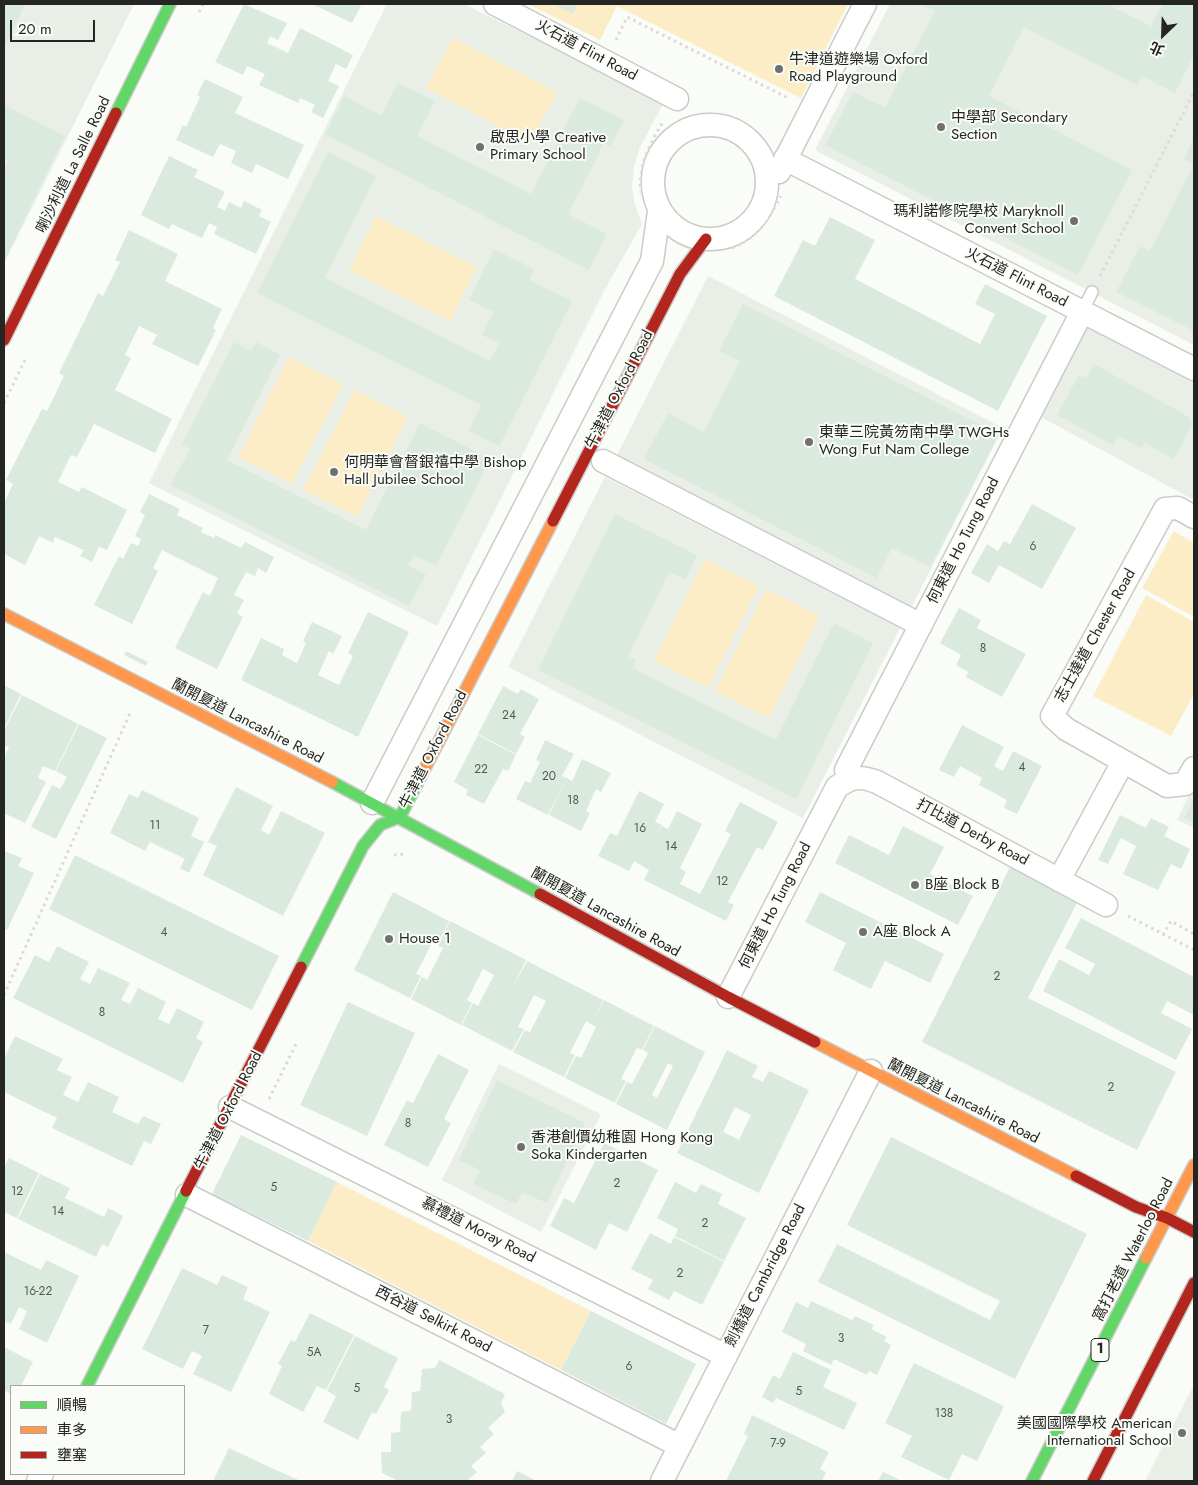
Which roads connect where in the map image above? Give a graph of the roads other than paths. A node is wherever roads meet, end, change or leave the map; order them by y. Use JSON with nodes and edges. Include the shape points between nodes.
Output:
{"nodes":[{"id":1,"x":170,"y":4,"type":"edge"},
{"id":2,"x":496,"y":4,"type":"edge"},
{"id":3,"x":865,"y":4,"type":"edge"},
{"id":4,"x":677,"y":99,"type":"dead end"},
{"id":5,"x":792,"y":162,"type":"junction"},
{"id":6,"x":767,"y":196,"type":"junction"},
{"id":7,"x":659,"y":211,"type":"junction"},
{"id":8,"x":706,"y":239,"type":"junction"},
{"id":9,"x":1087,"y":302,"type":"junction"},
{"id":10,"x":4,"y":340,"type":"edge"},
{"id":11,"x":1194,"y":369,"type":"edge"},
{"id":12,"x":603,"y":461,"type":"dead end"},
{"id":13,"x":1194,"y":517,"type":"edge"},
{"id":14,"x":4,"y":614,"type":"edge"},
{"id":15,"x":921,"y":625,"type":"junction"},
{"id":16,"x":1123,"y":762,"type":"junction"},
{"id":17,"x":1194,"y":768,"type":"edge"},
{"id":18,"x":841,"y":778,"type":"junction"},
{"id":19,"x":372,"y":803,"type":"junction"},
{"id":20,"x":400,"y":817,"type":"junction"},
{"id":21,"x":1059,"y":880,"type":"junction"},
{"id":22,"x":1106,"y":905,"type":"road end"},
{"id":23,"x":728,"y":997,"type":"junction"},
{"id":24,"x":871,"y":1071,"type":"junction"},
{"id":25,"x":230,"y":1107,"type":"junction"},
{"id":26,"x":1194,"y":1165,"type":"edge"},
{"id":27,"x":187,"y":1195,"type":"junction"},
{"id":28,"x":1168,"y":1218,"type":"junction"},
{"id":29,"x":1194,"y":1232,"type":"edge"},
{"id":30,"x":1194,"y":1283,"type":"edge"},
{"id":31,"x":726,"y":1356,"type":"junction"},
{"id":32,"x":88,"y":1385,"type":"edge"},
{"id":33,"x":680,"y":1446,"type":"junction"},
{"id":34,"x":662,"y":1481,"type":"edge"},
{"id":35,"x":1032,"y":1481,"type":"edge"},
{"id":36,"x":1093,"y":1481,"type":"edge"}],
"edges":[{"from":1,"to":10,"type":"main road","name":"喇沙利道 La Salle Road"},
{"from":2,"to":4,"type":"street","name":"火石道 Flint Road"},
{"from":3,"to":5,"type":"street"},
{"from":5,"to":6,"type":"street"},
{"from":5,"to":9,"type":"street","name":"火石道 Flint Road","via":[[1028,284]]},
{"from":6,"to":7,"type":"street","via":[[763,160],[753,144],[722,126],[704,125],[687,129],[662,150],[655,165],[653,181]]},
{"from":6,"to":8,"type":"street","via":[[750,222],[737,232],[722,238]]},
{"from":7,"to":8,"type":"street","via":[[683,232]]},
{"from":7,"to":19,"type":"street","name":"牛津道 Oxford Road","via":[[652,261]]},
{"from":8,"to":20,"type":"main road","name":"牛津道 Oxford Road","via":[[680,274]]},
{"from":9,"to":11,"type":"street","name":"火石道 Flint Road"},
{"from":9,"to":15,"type":"street","name":"何東道 Ho Tung Road"},
{"from":12,"to":15,"type":"street"},
{"from":13,"to":16,"type":"street","name":"志士達道 Chester Road","via":[[1178,508],[1165,509],[1052,716],[1066,729]]},
{"from":14,"to":19,"type":"main road","name":"蘭開夏道 Lancashire Road"},
{"from":15,"to":18,"type":"street","name":"何東道 Ho Tung Road"},
{"from":16,"to":17,"type":"street","name":"志士達道 Chester Road","via":[[1167,786],[1185,784]]},
{"from":16,"to":21,"type":"street"},
{"from":18,"to":21,"type":"street","name":"打比道 Derby Road","via":[[863,776],[877,782]]},
{"from":18,"to":23,"type":"street","name":"何東道 Ho Tung Road"},
{"from":19,"to":20,"type":"main road","name":"蘭開夏道 Lancashire Road"},
{"from":20,"to":23,"type":"main road","name":"蘭開夏道 Lancashire Road"},
{"from":20,"to":25,"type":"main road","name":"牛津道 Oxford Road","via":[[380,825],[363,846]]},
{"from":21,"to":22,"type":"street","name":"打比道 Derby Road"},
{"from":23,"to":24,"type":"main road","name":"蘭開夏道 Lancashire Road"},
{"from":24,"to":28,"type":"main road","name":"蘭開夏道 Lancashire Road","via":[[1136,1207]]},
{"from":24,"to":31,"type":"street","name":"劍橋道 Cambridge Road"},
{"from":25,"to":27,"type":"main road","name":"牛津道 Oxford Road"},
{"from":25,"to":31,"type":"street","name":"慕禮道 Moray Road"},
{"from":26,"to":28,"type":"main road","name":"窩打老道 Waterloo Road","number":"1"},
{"from":27,"to":32,"type":"main road","name":"牛津道 Oxford Road"},
{"from":27,"to":33,"type":"street","name":"西谷道 Selkirk Road"},
{"from":28,"to":29,"type":"main road","name":"蘭開夏道 Lancashire Road"},
{"from":28,"to":35,"type":"main road","name":"窩打老道 Waterloo Road","number":"1"},
{"from":30,"to":36,"type":"main road"},
{"from":31,"to":33,"type":"street","name":"劍橋道 Cambridge Road"},
{"from":33,"to":34,"type":"street","name":"劍橋道 Cambridge Road"}]}
